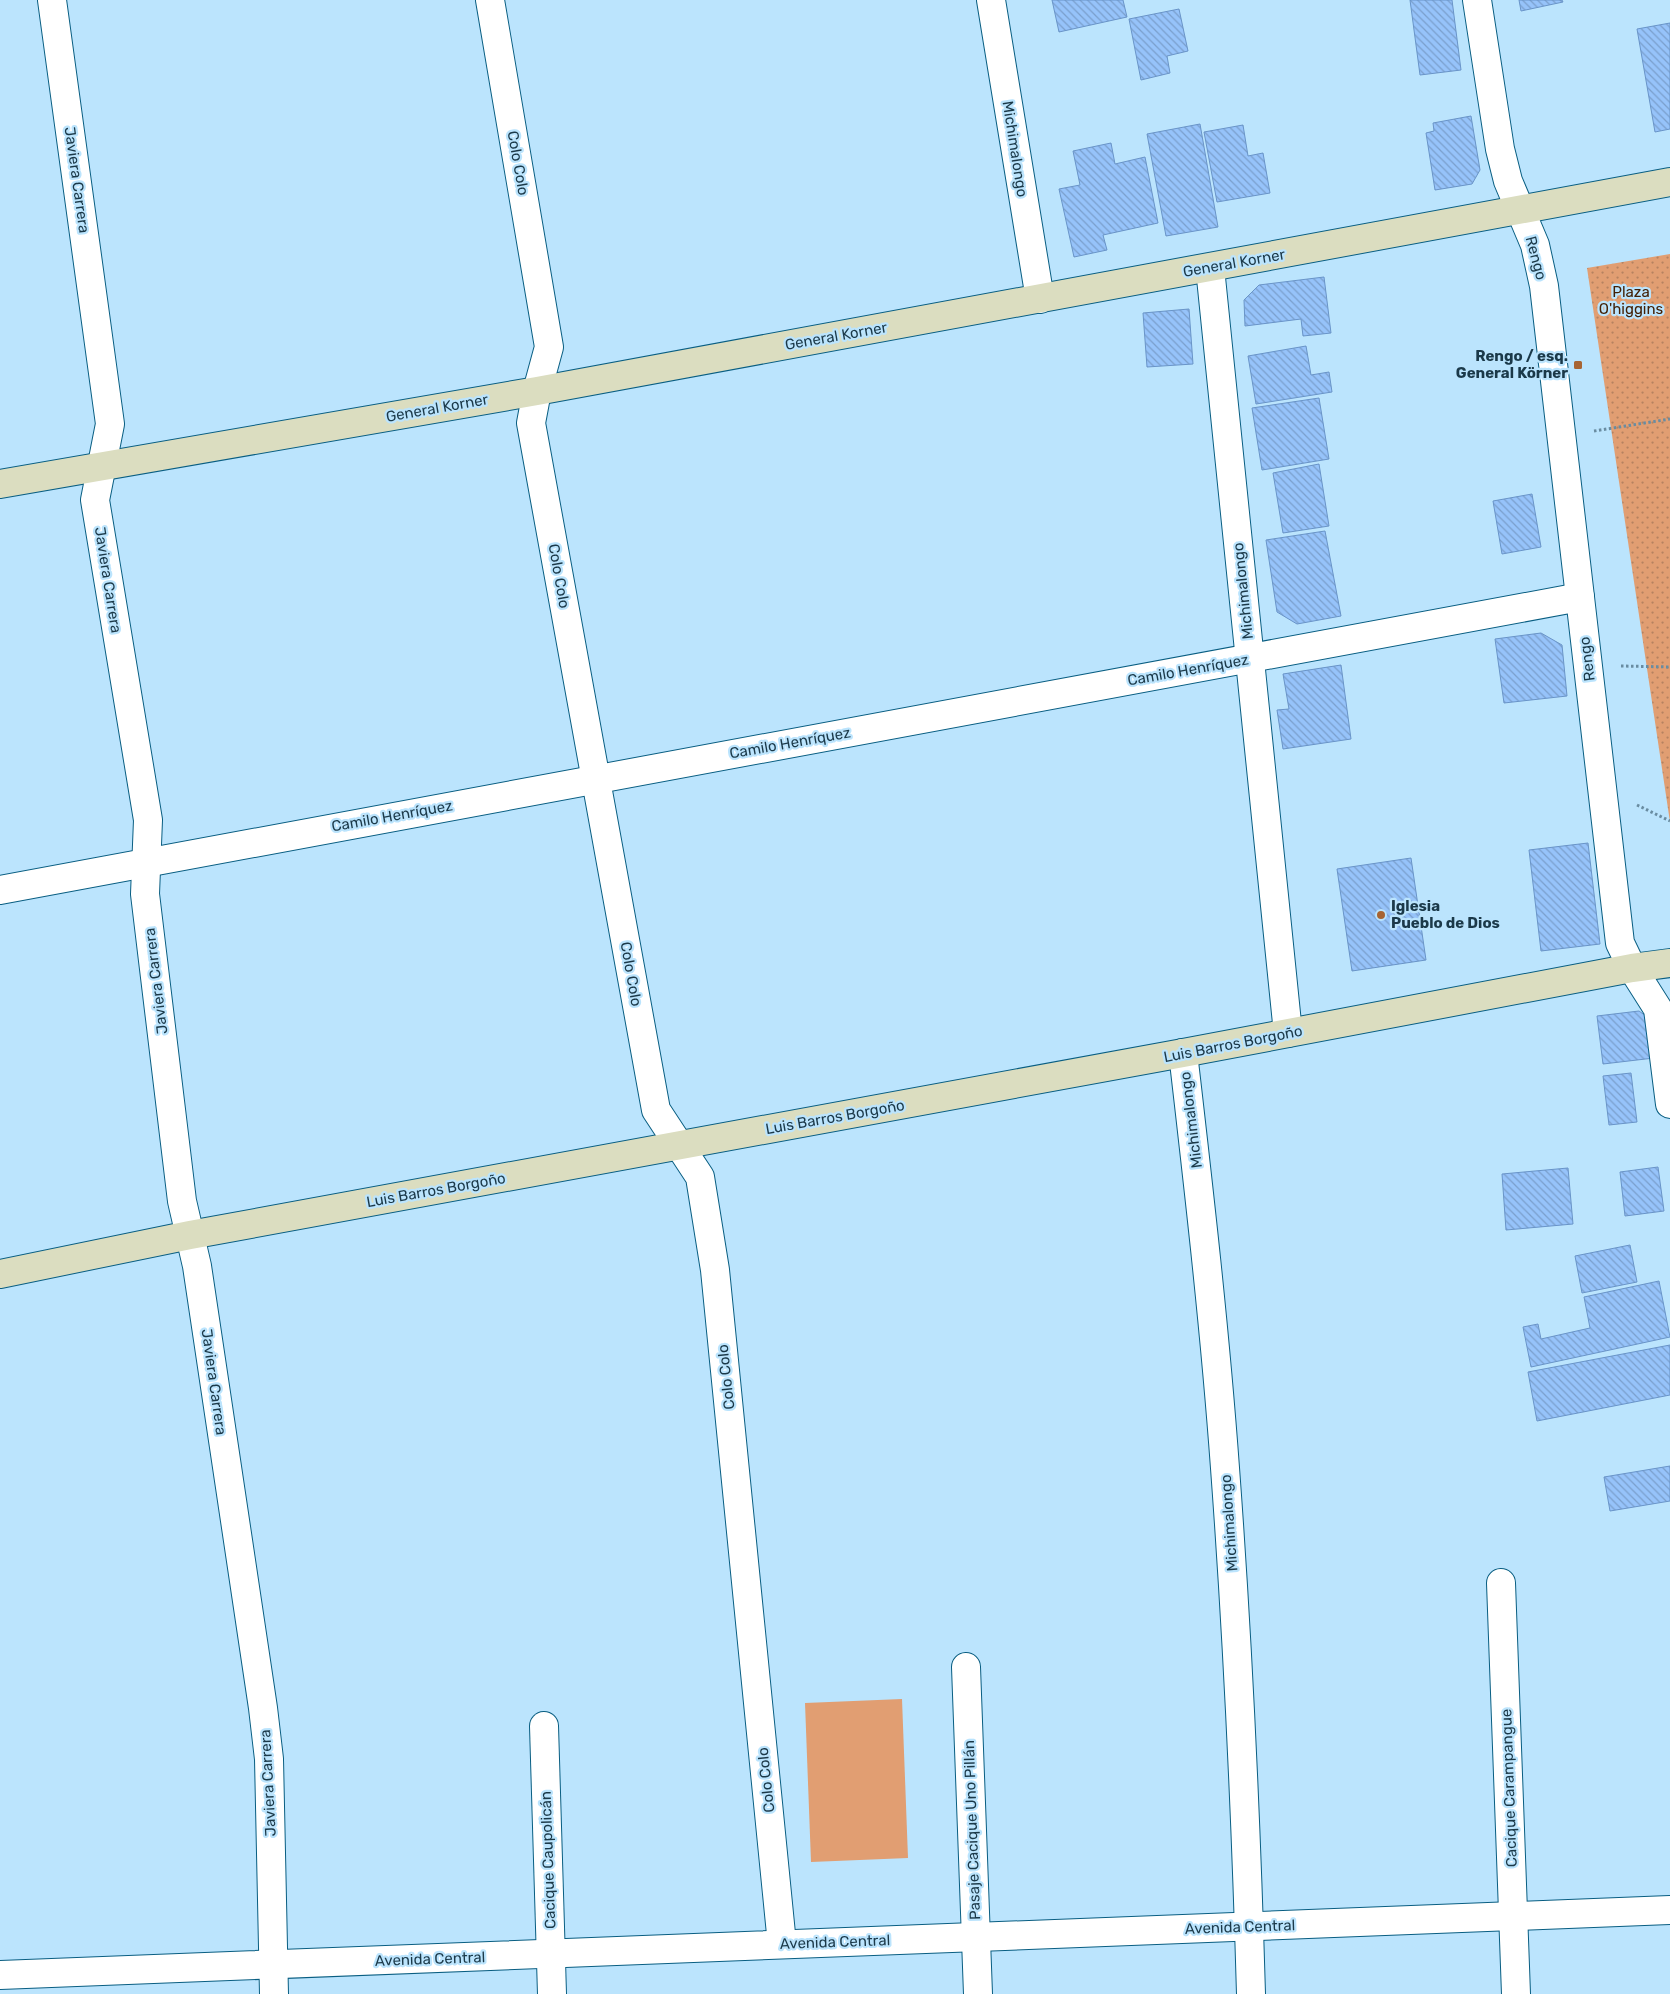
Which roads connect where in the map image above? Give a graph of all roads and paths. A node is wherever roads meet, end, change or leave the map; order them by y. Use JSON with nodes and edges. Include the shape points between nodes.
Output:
{"nodes":[{"id":1,"x":52,"y":0,"type":"edge"},
{"id":2,"x":490,"y":0,"type":"edge"},
{"id":3,"x":991,"y":0,"type":"edge"},
{"id":4,"x":1477,"y":0,"type":"edge"},
{"id":5,"x":1670,"y":182,"type":"edge"},
{"id":6,"x":1520,"y":209,"type":"junction"},
{"id":7,"x":1210,"y":268,"type":"junction"},
{"id":8,"x":1040,"y":299,"type":"junction"},
{"id":9,"x":537,"y":391,"type":"junction"},
{"id":10,"x":1670,"y":418,"type":"edge"},
{"id":11,"x":1561,"y":436,"type":"junction"},
{"id":12,"x":100,"y":467,"type":"junction"},
{"id":13,"x":0,"y":484,"type":"edge"},
{"id":14,"x":1580,"y":597,"type":"junction"},
{"id":15,"x":1250,"y":659,"type":"junction"},
{"id":16,"x":1588,"y":666,"type":"junction"},
{"id":17,"x":1670,"y":667,"type":"edge"},
{"id":18,"x":596,"y":779,"type":"junction"},
{"id":19,"x":146,"y":862,"type":"junction"},
{"id":20,"x":0,"y":890,"type":"edge"},
{"id":21,"x":1670,"y":963,"type":"edge"},
{"id":22,"x":1632,"y":968,"type":"junction"},
{"id":23,"x":1288,"y":1034,"type":"junction"},
{"id":24,"x":1183,"y":1053,"type":"junction"},
{"id":25,"x":1670,"y":1104,"type":"edge"},
{"id":26,"x":679,"y":1145,"type":"junction"},
{"id":27,"x":190,"y":1235,"type":"junction"},
{"id":28,"x":0,"y":1274,"type":"edge"},
{"id":29,"x":1501,"y":1583,"type":"dead end"},
{"id":30,"x":966,"y":1667,"type":"dead end"},
{"id":31,"x":544,"y":1726,"type":"dead end"},
{"id":32,"x":1670,"y":1910,"type":"edge"},
{"id":33,"x":1514,"y":1916,"type":"junction"},
{"id":34,"x":1249,"y":1927,"type":"junction"},
{"id":35,"x":976,"y":1937,"type":"junction"},
{"id":36,"x":782,"y":1944,"type":"junction"},
{"id":37,"x":551,"y":1954,"type":"junction"},
{"id":38,"x":273,"y":1965,"type":"junction"},
{"id":39,"x":0,"y":1975,"type":"edge"},
{"id":40,"x":274,"y":1994,"type":"edge"},
{"id":41,"x":552,"y":1994,"type":"edge"},
{"id":42,"x":978,"y":1994,"type":"edge"},
{"id":43,"x":1251,"y":1994,"type":"edge"},
{"id":44,"x":1516,"y":1994,"type":"edge"}],
"edges":[{"from":1,"to":12,"type":"street","name":"Javiera Carrera","via":[[110,424]]},
{"from":2,"to":9,"type":"street","name":"Colo Colo","via":[[549,347]]},
{"from":3,"to":8,"type":"street","name":"Michimalongo"},
{"from":4,"to":6,"type":"street","name":"Rengo","via":[[1500,149],[1508,181]]},
{"from":5,"to":6,"type":"street","name":"General Korner"},
{"from":6,"to":7,"type":"street","name":"General Korner"},
{"from":6,"to":11,"type":"street","name":"Rengo","via":[[1535,245],[1544,286]]},
{"from":7,"to":8,"type":"street","name":"General Korner"},
{"from":7,"to":15,"type":"street","name":"Michimalongo"},
{"from":8,"to":9,"type":"street","name":"General Korner"},
{"from":9,"to":12,"type":"street","name":"General Korner"},
{"from":9,"to":18,"type":"street","name":"Colo Colo","via":[[531,423]]},
{"from":10,"to":11,"type":"path"},
{"from":11,"to":14,"type":"street","name":"Rengo"},
{"from":12,"to":13,"type":"street","name":"General Korner"},
{"from":12,"to":19,"type":"street","name":"Javiera Carrera","via":[[95,500],[148,820]]},
{"from":14,"to":15,"type":"street","name":"Camilo Henríquez"},
{"from":14,"to":16,"type":"street","name":"Rengo"},
{"from":15,"to":18,"type":"street","name":"Camilo Henríquez"},
{"from":15,"to":23,"type":"street","name":"Michimalongo"},
{"from":16,"to":17,"type":"path"},
{"from":16,"to":22,"type":"street","name":"Rengo","via":[[1620,943]]},
{"from":18,"to":19,"type":"street","name":"Camilo Henríquez"},
{"from":18,"to":26,"type":"street","name":"Colo Colo","via":[[656,1110]]},
{"from":19,"to":20,"type":"street","name":"Camilo Henríquez"},
{"from":19,"to":27,"type":"street","name":"Javiera Carrera","via":[[145,894],[182,1201]]},
{"from":21,"to":22,"type":"street","name":"Luis Barros Borgoño"},
{"from":22,"to":23,"type":"street","name":"Luis Barros Borgoño"},
{"from":22,"to":25,"type":"street","name":"Rengo","via":[[1658,1009]]},
{"from":23,"to":24,"type":"street","name":"Luis Barros Borgoño"},
{"from":24,"to":26,"type":"street","name":"Luis Barros Borgoño"},
{"from":24,"to":34,"type":"street","name":"Michimalongo","via":[[1207,1261],[1225,1467],[1240,1697]]},
{"from":26,"to":27,"type":"street","name":"Luis Barros Borgoño"},
{"from":26,"to":36,"type":"street","name":"Colo Colo","via":[[700,1178],[715,1270]]},
{"from":27,"to":28,"type":"street","name":"Luis Barros Borgoño"},
{"from":27,"to":38,"type":"street","name":"Javiera Carrera","via":[[263,1708],[269,1777]]},
{"from":29,"to":33,"type":"street","name":"Cacique Carampangue"},
{"from":30,"to":35,"type":"street","name":"Pasaje Cacique Uno Pillán"},
{"from":31,"to":37,"type":"street","name":"Cacique Caupolicán"},
{"from":32,"to":33,"type":"street","name":"Avenida Central"},
{"from":33,"to":34,"type":"street","name":"Avenida Central"},
{"from":33,"to":44,"type":"street","name":"Cacique Carampangue"},
{"from":34,"to":35,"type":"street","name":"Avenida Central"},
{"from":34,"to":43,"type":"street","name":"Michimalongo"},
{"from":35,"to":36,"type":"street","name":"Avenida Central"},
{"from":35,"to":42,"type":"street","name":"Pasaje Cacique Uno Pillán"},
{"from":36,"to":37,"type":"street","name":"Avenida Central"},
{"from":37,"to":38,"type":"street","name":"Avenida Central"},
{"from":37,"to":41,"type":"street","name":"Cacique Caupolicán"},
{"from":38,"to":39,"type":"street","name":"Avenida Central"},
{"from":38,"to":40,"type":"street","name":"Javiera Carrera"}]}
